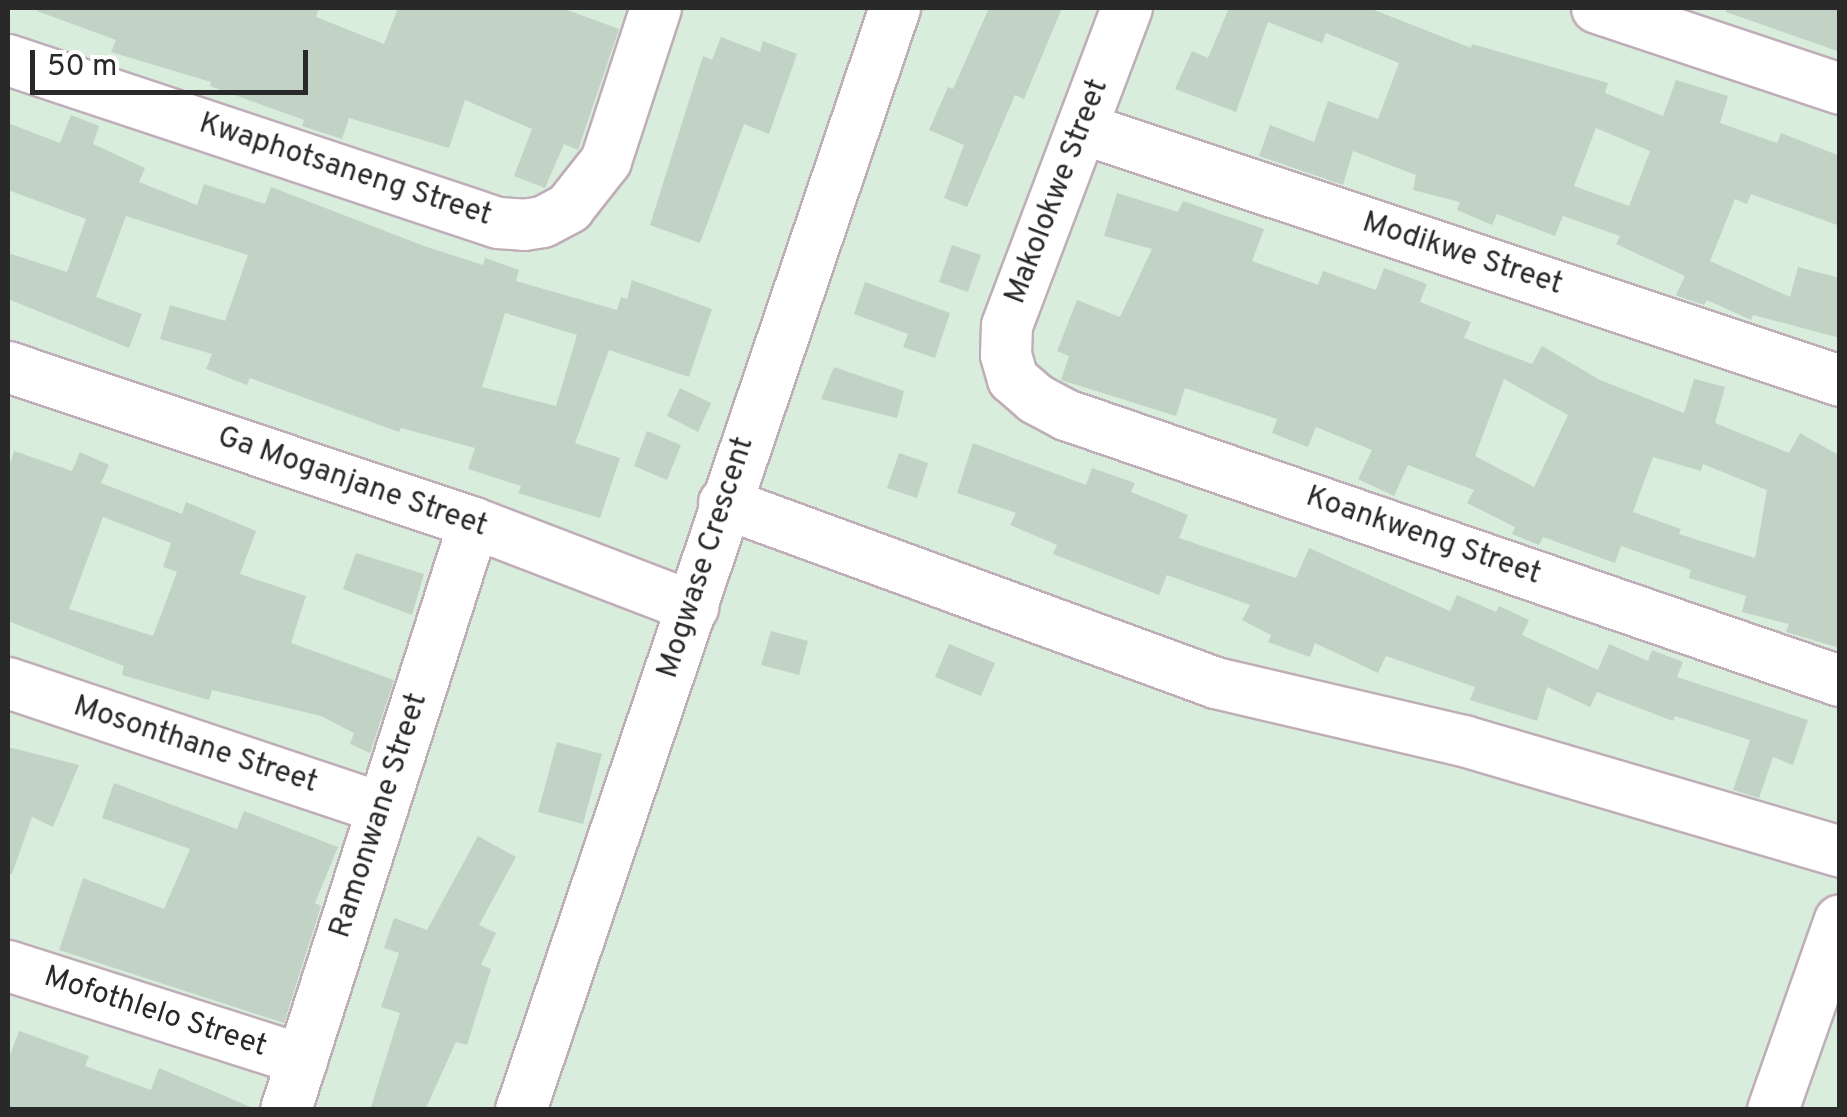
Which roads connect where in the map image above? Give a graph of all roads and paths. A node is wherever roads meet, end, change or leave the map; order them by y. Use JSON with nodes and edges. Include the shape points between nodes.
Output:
{"nodes":[{"id":1,"x":656,"y":8,"type":"edge"},
{"id":2,"x":895,"y":8,"type":"edge"},
{"id":3,"x":1127,"y":8,"type":"edge"},
{"id":4,"x":1597,"y":8,"type":"edge"},
{"id":5,"x":8,"y":60,"type":"edge"},
{"id":6,"x":1840,"y":89,"type":"edge"},
{"id":7,"x":1084,"y":129,"type":"junction"},
{"id":8,"x":8,"y":367,"type":"edge"},
{"id":9,"x":1013,"y":379,"type":"joint"},
{"id":10,"x":1840,"y":381,"type":"edge"},
{"id":11,"x":724,"y":503,"type":"junction"},
{"id":12,"x":474,"y":523,"type":"junction"},
{"id":13,"x":693,"y":607,"type":"junction"},
{"id":14,"x":1840,"y":680,"type":"edge"},
{"id":15,"x":8,"y":684,"type":"edge"},
{"id":16,"x":382,"y":808,"type":"junction"},
{"id":17,"x":1840,"y":852,"type":"edge"},
{"id":18,"x":1840,"y":920,"type":"edge"},
{"id":19,"x":8,"y":966,"type":"edge"},
{"id":20,"x":302,"y":1060,"type":"junction"},
{"id":21,"x":286,"y":1110,"type":"edge"},
{"id":22,"x":522,"y":1110,"type":"edge"},
{"id":23,"x":1773,"y":1110,"type":"edge"}],
"edges":[{"from":1,"to":5,"type":"street","name":"Kwaphotsaneng Street","via":[[606,161],[569,208],[544,222],[498,223]]},
{"from":2,"to":11,"type":"street","name":"Mogwase Crescent"},
{"from":3,"to":7,"type":"street","name":"Makolokwe Street"},
{"from":4,"to":6,"type":"street"},
{"from":7,"to":9,"type":"street","name":"Makolokwe Street","via":[[1008,326]]},
{"from":7,"to":10,"type":"street","name":"Modikwe Street"},
{"from":8,"to":12,"type":"street","name":"Ga Moganjane Street"},
{"from":9,"to":14,"type":"street","name":"Koankweng Street","via":[[1066,414]]},
{"from":11,"to":13,"type":"street","name":"Mogwase Crescent"},
{"from":11,"to":17,"type":"street","via":[[1216,682],[1464,741]]},
{"from":12,"to":13,"type":"street","name":"Ga Moganjane Street"},
{"from":12,"to":16,"type":"street","name":"Ramonwane Street"},
{"from":13,"to":22,"type":"street","name":"Mogwase Crescent"},
{"from":15,"to":16,"type":"street","name":"Mosonthane Street"},
{"from":16,"to":20,"type":"street","name":"Ramonwane Street"},
{"from":18,"to":23,"type":"street"},
{"from":19,"to":20,"type":"street","name":"Mofothlelo Street"},
{"from":20,"to":21,"type":"street","name":"Ramonwane Street"}]}
